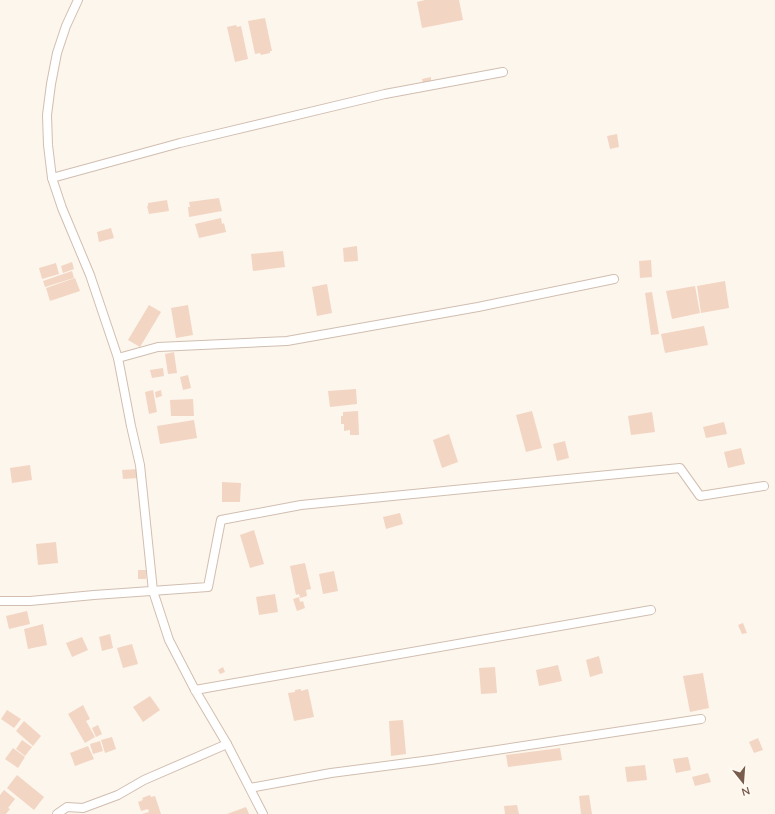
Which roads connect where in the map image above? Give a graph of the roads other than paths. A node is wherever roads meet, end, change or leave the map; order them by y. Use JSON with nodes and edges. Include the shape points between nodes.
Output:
{"nodes":[{"id":1,"x":78,"y":0,"type":"edge"},
{"id":2,"x":503,"y":72,"type":"dead end"},
{"id":3,"x":52,"y":178,"type":"junction"},
{"id":4,"x":614,"y":279,"type":"dead end"},
{"id":5,"x":118,"y":358,"type":"junction"},
{"id":6,"x":764,"y":486,"type":"dead end"},
{"id":7,"x":154,"y":591,"type":"junction"},
{"id":8,"x":0,"y":601,"type":"edge"},
{"id":9,"x":651,"y":610,"type":"dead end"},
{"id":10,"x":195,"y":690,"type":"junction"},
{"id":11,"x":701,"y":719,"type":"dead end"},
{"id":12,"x":227,"y":744,"type":"junction"},
{"id":13,"x":250,"y":788,"type":"junction"},
{"id":14,"x":85,"y":811,"type":"edge"},
{"id":15,"x":57,"y":814,"type":"edge"},
{"id":16,"x":263,"y":814,"type":"edge"}],
"edges":[{"from":1,"to":3,"type":"street","via":[[57,53],[51,84],[47,123]]},
{"from":2,"to":3,"type":"street","via":[[386,94],[180,143]]},
{"from":3,"to":5,"type":"street","via":[[90,275]]},
{"from":4,"to":5,"type":"street","via":[[478,307],[287,341],[158,347]]},
{"from":5,"to":7,"type":"street","via":[[140,465]]},
{"from":6,"to":7,"type":"street","via":[[700,496],[680,468],[301,505],[221,520],[208,587]]},
{"from":7,"to":8,"type":"street"},
{"from":7,"to":10,"type":"street","via":[[170,640]]},
{"from":9,"to":10,"type":"street"},
{"from":10,"to":12,"type":"street"},
{"from":11,"to":13,"type":"street","via":[[331,773]]},
{"from":12,"to":13,"type":"street"},
{"from":12,"to":14,"type":"street","via":[[144,780]]},
{"from":13,"to":16,"type":"street"},
{"from":14,"to":15,"type":"street","via":[[67,807]]}]}
